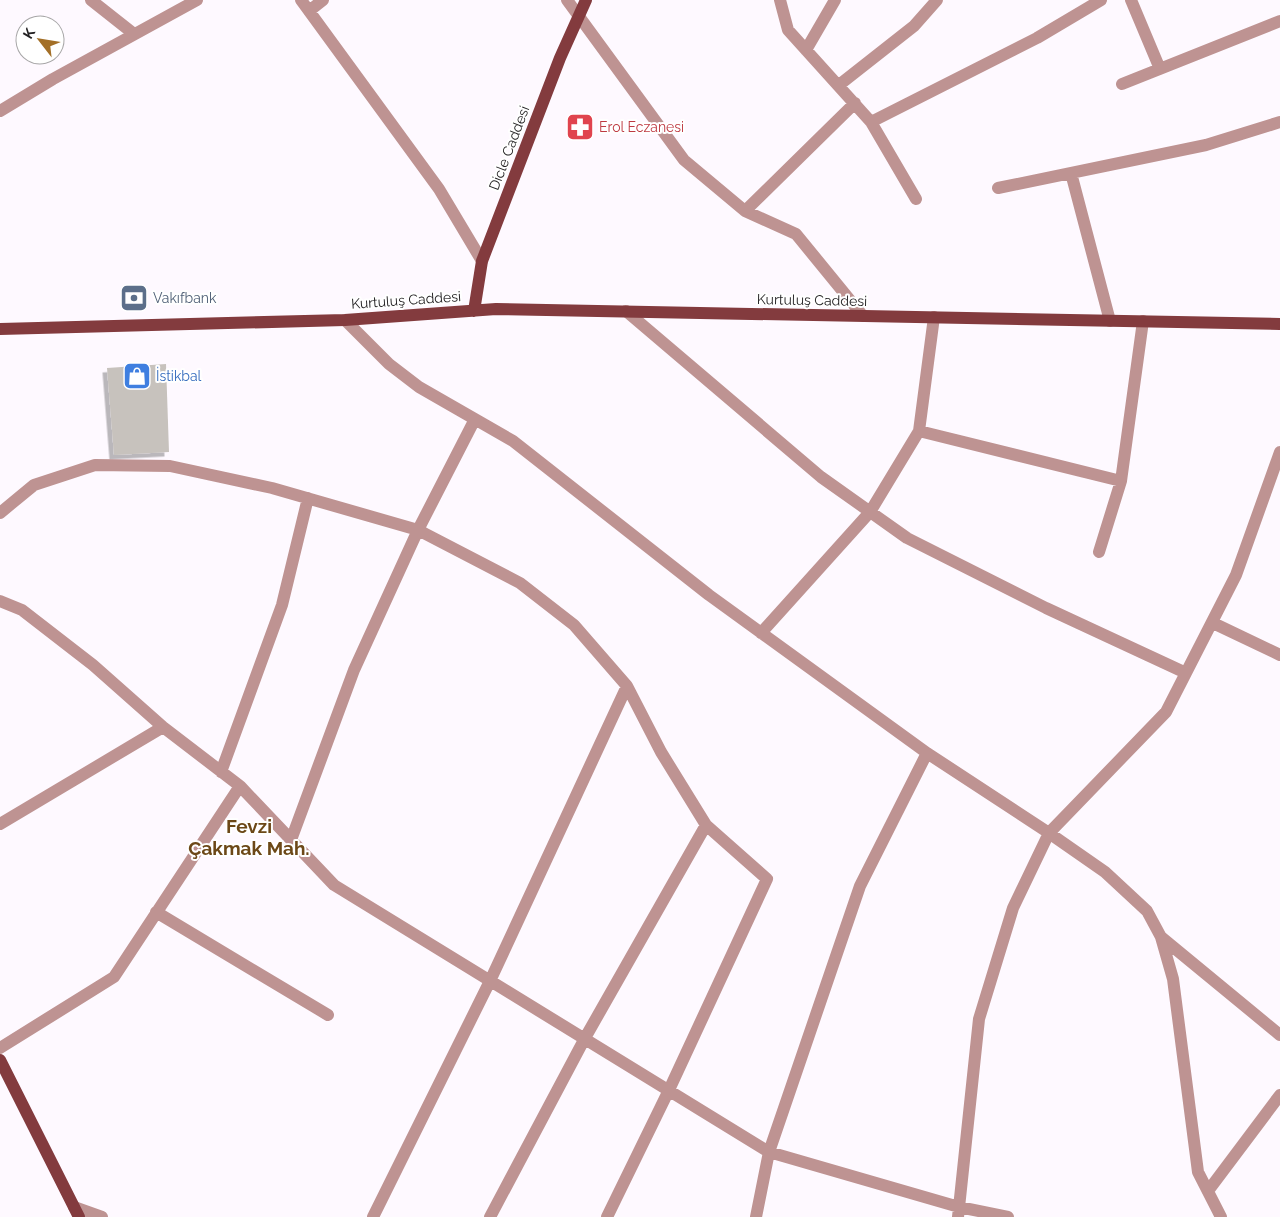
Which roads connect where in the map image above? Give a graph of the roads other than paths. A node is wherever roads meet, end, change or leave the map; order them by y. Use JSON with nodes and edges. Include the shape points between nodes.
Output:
{"nodes":[{"id":1,"x":91,"y":0,"type":"edge"},
{"id":2,"x":197,"y":0,"type":"edge"},
{"id":3,"x":301,"y":0,"type":"edge"},
{"id":4,"x":323,"y":0,"type":"edge"},
{"id":5,"x":567,"y":0,"type":"edge"},
{"id":6,"x":586,"y":0,"type":"edge"},
{"id":7,"x":780,"y":0,"type":"edge"},
{"id":8,"x":834,"y":0,"type":"edge"},
{"id":9,"x":937,"y":0,"type":"edge"},
{"id":10,"x":1101,"y":0,"type":"edge"},
{"id":11,"x":1131,"y":0,"type":"edge"},
{"id":12,"x":309,"y":11,"type":"junction"},
{"id":13,"x":579,"y":15,"type":"junction"},
{"id":14,"x":1280,"y":21,"type":"edge"},
{"id":15,"x":134,"y":34,"type":"junction"},
{"id":16,"x":806,"y":50,"type":"junction"},
{"id":17,"x":1160,"y":69,"type":"junction"},
{"id":18,"x":1122,"y":84,"type":"dead end"},
{"id":19,"x":839,"y":85,"type":"junction"},
{"id":20,"x":855,"y":103,"type":"junction"},
{"id":21,"x":0,"y":111,"type":"edge"},
{"id":22,"x":871,"y":122,"type":"junction"},
{"id":23,"x":1280,"y":122,"type":"edge"},
{"id":24,"x":1071,"y":173,"type":"junction"},
{"id":25,"x":998,"y":188,"type":"dead end"},
{"id":26,"x":916,"y":199,"type":"dead end"},
{"id":27,"x":745,"y":211,"type":"junction"},
{"id":28,"x":482,"y":261,"type":"junction"},
{"id":29,"x":474,"y":311,"type":"junction"},
{"id":30,"x":626,"y":311,"type":"junction"},
{"id":31,"x":863,"y":316,"type":"junction"},
{"id":32,"x":934,"y":317,"type":"junction"},
{"id":33,"x":345,"y":320,"type":"junction"},
{"id":34,"x":1110,"y":321,"type":"junction"},
{"id":35,"x":1144,"y":321,"type":"junction"},
{"id":36,"x":1280,"y":324,"type":"edge"},
{"id":37,"x":0,"y":329,"type":"edge"},
{"id":38,"x":475,"y":419,"type":"junction"},
{"id":39,"x":919,"y":431,"type":"junction"},
{"id":40,"x":1280,"y":452,"type":"edge"},
{"id":41,"x":1122,"y":481,"type":"junction"},
{"id":42,"x":308,"y":498,"type":"junction"},
{"id":43,"x":870,"y":512,"type":"junction"},
{"id":44,"x":0,"y":513,"type":"edge"},
{"id":45,"x":418,"y":530,"type":"junction"},
{"id":46,"x":1099,"y":552,"type":"dead end"},
{"id":47,"x":0,"y":601,"type":"edge"},
{"id":48,"x":1212,"y":623,"type":"junction"},
{"id":49,"x":761,"y":633,"type":"junction"},
{"id":50,"x":1280,"y":655,"type":"edge"},
{"id":51,"x":1186,"y":673,"type":"junction"},
{"id":52,"x":627,"y":686,"type":"junction"},
{"id":53,"x":163,"y":727,"type":"junction"},
{"id":54,"x":927,"y":753,"type":"junction"},
{"id":55,"x":221,"y":772,"type":"junction"},
{"id":56,"x":240,"y":786,"type":"junction"},
{"id":57,"x":0,"y":824,"type":"edge"},
{"id":58,"x":706,"y":825,"type":"junction"},
{"id":59,"x":1049,"y":833,"type":"junction"},
{"id":60,"x":291,"y":840,"type":"junction"},
{"id":61,"x":156,"y":912,"type":"junction"},
{"id":62,"x":1161,"y":937,"type":"junction"},
{"id":63,"x":490,"y":981,"type":"junction"},
{"id":64,"x":328,"y":1015,"type":"dead end"},
{"id":65,"x":1280,"y":1036,"type":"edge"},
{"id":66,"x":585,"y":1038,"type":"junction"},
{"id":67,"x":0,"y":1048,"type":"edge"},
{"id":68,"x":0,"y":1060,"type":"edge"},
{"id":69,"x":669,"y":1090,"type":"junction"},
{"id":70,"x":1280,"y":1095,"type":"edge"},
{"id":71,"x":769,"y":1152,"type":"junction"},
{"id":72,"x":1208,"y":1191,"type":"junction"},
{"id":73,"x":77,"y":1212,"type":"edge"},
{"id":74,"x":958,"y":1212,"type":"edge"},
{"id":75,"x":102,"y":1217,"type":"edge"},
{"id":76,"x":373,"y":1217,"type":"edge"},
{"id":77,"x":490,"y":1217,"type":"edge"},
{"id":78,"x":607,"y":1217,"type":"edge"},
{"id":79,"x":756,"y":1217,"type":"edge"},
{"id":80,"x":1008,"y":1217,"type":"edge"},
{"id":81,"x":1222,"y":1217,"type":"edge"}],
"edges":[{"from":1,"to":15,"type":"street"},
{"from":2,"to":15,"type":"street"},
{"from":3,"to":12,"type":"street"},
{"from":4,"to":12,"type":"street"},
{"from":5,"to":13,"type":"street"},
{"from":6,"to":13,"type":"main road","name":"Dicle Caddesi"},
{"from":7,"to":16,"type":"street","via":[[788,30]]},
{"from":8,"to":16,"type":"street"},
{"from":9,"to":19,"type":"street","via":[[914,26]]},
{"from":10,"to":22,"type":"street","via":[[1037,38]]},
{"from":11,"to":17,"type":"street"},
{"from":12,"to":28,"type":"street","via":[[439,189]]},
{"from":13,"to":27,"type":"street","via":[[684,160]]},
{"from":13,"to":28,"type":"main road","name":"Dicle Caddesi"},
{"from":14,"to":17,"type":"street"},
{"from":15,"to":21,"type":"street","via":[[52,78]]},
{"from":16,"to":19,"type":"street"},
{"from":17,"to":18,"type":"street"},
{"from":19,"to":20,"type":"street"},
{"from":20,"to":22,"type":"street"},
{"from":20,"to":27,"type":"street"},
{"from":22,"to":26,"type":"street"},
{"from":23,"to":24,"type":"street","via":[[1206,145]]},
{"from":24,"to":25,"type":"street"},
{"from":24,"to":34,"type":"street"},
{"from":27,"to":31,"type":"street","via":[[796,234]]},
{"from":28,"to":29,"type":"main road","name":"Dicle Caddesi"},
{"from":29,"to":30,"type":"main road","name":"Kurtuluş Caddesi"},
{"from":29,"to":33,"type":"main road","name":"Kurtuluş Caddesi"},
{"from":30,"to":31,"type":"main road","name":"Kurtuluş Caddesi"},
{"from":30,"to":43,"type":"street","via":[[821,477]]},
{"from":31,"to":32,"type":"main road","name":"Kurtuluş Caddesi"},
{"from":32,"to":34,"type":"main road","name":"Kurtuluş Caddesi"},
{"from":32,"to":39,"type":"street"},
{"from":33,"to":37,"type":"main road","name":"Kurtuluş Caddesi"},
{"from":33,"to":38,"type":"street","via":[[389,364],[419,387]]},
{"from":34,"to":35,"type":"main road","name":"Kurtuluş Caddesi"},
{"from":35,"to":36,"type":"main road","name":"Kurtuluş Caddesi"},
{"from":35,"to":41,"type":"street"},
{"from":38,"to":45,"type":"street"},
{"from":38,"to":49,"type":"street","via":[[513,441]]},
{"from":39,"to":41,"type":"street"},
{"from":39,"to":43,"type":"street"},
{"from":40,"to":48,"type":"street","via":[[1236,575]]},
{"from":41,"to":46,"type":"street"},
{"from":42,"to":44,"type":"street","via":[[170,466],[95,464],[34,485]]},
{"from":42,"to":45,"type":"street"},
{"from":42,"to":55,"type":"street","via":[[282,605]]},
{"from":43,"to":49,"type":"street"},
{"from":43,"to":51,"type":"street","via":[[907,538]]},
{"from":45,"to":52,"type":"street","via":[[520,583],[574,625]]},
{"from":45,"to":60,"type":"street","via":[[354,670]]},
{"from":47,"to":53,"type":"street","via":[[22,610],[94,665]]},
{"from":48,"to":50,"type":"street"},
{"from":48,"to":51,"type":"street"},
{"from":49,"to":54,"type":"street"},
{"from":51,"to":59,"type":"street","via":[[1166,712]]},
{"from":52,"to":58,"type":"street","via":[[661,752]]},
{"from":52,"to":63,"type":"street"},
{"from":53,"to":55,"type":"street"},
{"from":53,"to":57,"type":"street"},
{"from":54,"to":59,"type":"street"},
{"from":54,"to":71,"type":"street","via":[[860,886]]},
{"from":55,"to":56,"type":"street"},
{"from":56,"to":60,"type":"street"},
{"from":56,"to":61,"type":"street"},
{"from":58,"to":66,"type":"street"},
{"from":58,"to":69,"type":"street","via":[[767,879]]},
{"from":59,"to":62,"type":"street","via":[[1105,872],[1147,911]]},
{"from":59,"to":74,"type":"street","via":[[1013,908],[979,1018]]},
{"from":60,"to":63,"type":"street","via":[[334,885]]},
{"from":61,"to":64,"type":"street"},
{"from":61,"to":67,"type":"street","via":[[114,977]]},
{"from":62,"to":65,"type":"street"},
{"from":62,"to":72,"type":"street","via":[[1173,979],[1198,1172]]},
{"from":63,"to":66,"type":"street"},
{"from":63,"to":76,"type":"street"},
{"from":66,"to":69,"type":"street"},
{"from":66,"to":77,"type":"street"},
{"from":68,"to":73,"type":"main road"},
{"from":69,"to":71,"type":"street"},
{"from":69,"to":78,"type":"street"},
{"from":70,"to":72,"type":"street"},
{"from":71,"to":74,"type":"street"},
{"from":71,"to":79,"type":"street"},
{"from":72,"to":81,"type":"street"},
{"from":73,"to":75,"type":"street"},
{"from":74,"to":80,"type":"street"}]}
